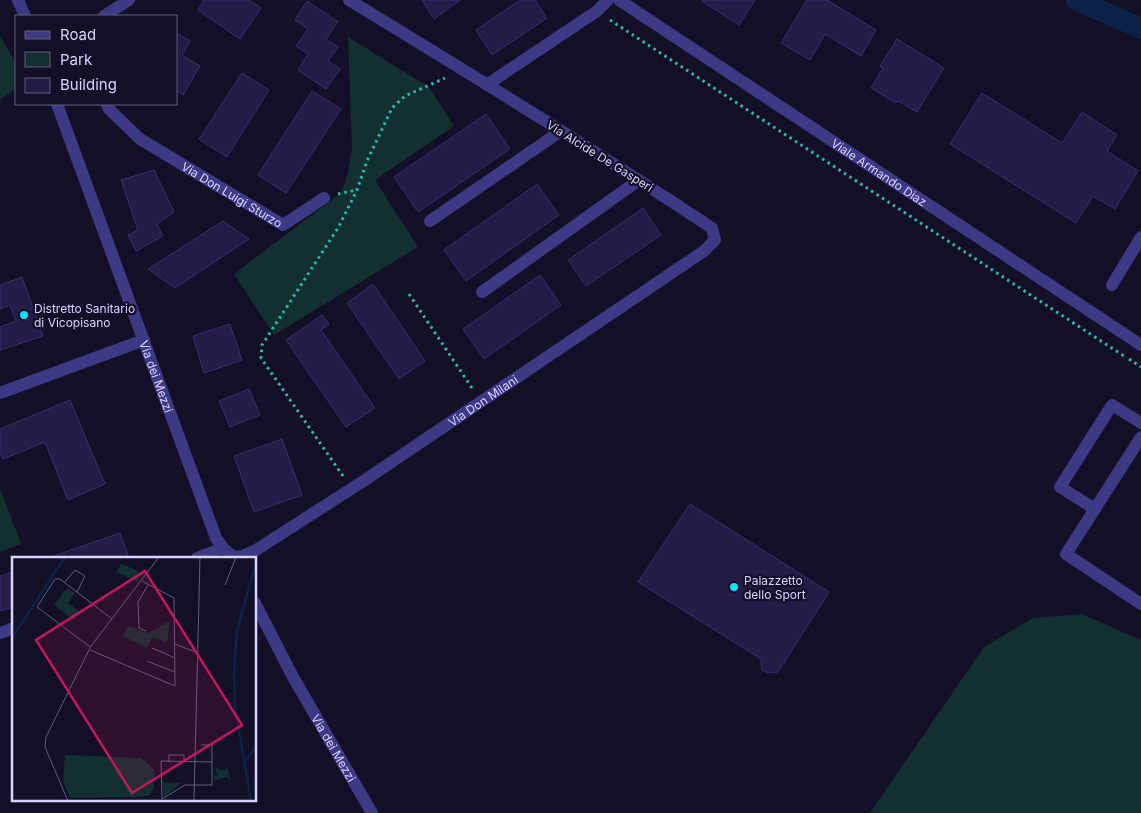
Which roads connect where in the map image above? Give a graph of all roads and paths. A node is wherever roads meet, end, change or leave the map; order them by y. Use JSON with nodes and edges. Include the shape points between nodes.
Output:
{"nodes":[{"id":1,"x":18,"y":0,"type":"edge"},
{"id":2,"x":129,"y":0,"type":"edge"},
{"id":3,"x":349,"y":0,"type":"edge"},
{"id":4,"x":608,"y":0,"type":"edge"},
{"id":5,"x":618,"y":0,"type":"edge"},
{"id":6,"x":597,"y":11,"type":"junction"},
{"id":7,"x":24,"y":15,"type":"edge"},
{"id":8,"x":106,"y":15,"type":"edge"},
{"id":9,"x":464,"y":70,"type":"junction"},
{"id":10,"x":488,"y":84,"type":"junction"},
{"id":11,"x":58,"y":105,"type":"edge"},
{"id":12,"x":107,"y":105,"type":"edge"},
{"id":13,"x":561,"y":131,"type":"junction"},
{"id":14,"x":639,"y":180,"type":"junction"},
{"id":15,"x":324,"y":198,"type":"dead end"},
{"id":16,"x":430,"y":221,"type":"dead end"},
{"id":17,"x":712,"y":228,"type":"joint"},
{"id":18,"x":1141,"y":237,"type":"edge"},
{"id":19,"x":1112,"y":285,"type":"dead end"},
{"id":20,"x":482,"y":292,"type":"dead end"},
{"id":21,"x":408,"y":294,"type":"dead end"},
{"id":22,"x":144,"y":340,"type":"junction"},
{"id":23,"x":1141,"y":345,"type":"edge"},
{"id":24,"x":1141,"y":367,"type":"edge"},
{"id":25,"x":0,"y":394,"type":"edge"},
{"id":26,"x":480,"y":401,"type":"junction"},
{"id":27,"x":1141,"y":423,"type":"edge"},
{"id":28,"x":1141,"y":437,"type":"edge"},
{"id":29,"x":352,"y":489,"type":"junction"},
{"id":30,"x":1095,"y":508,"type":"junction"},
{"id":31,"x":222,"y":548,"type":"junction"},
{"id":32,"x":200,"y":557,"type":"edge"},
{"id":33,"x":234,"y":557,"type":"edge"},
{"id":34,"x":239,"y":557,"type":"edge"},
{"id":35,"x":1141,"y":604,"type":"edge"},
{"id":36,"x":256,"y":605,"type":"edge"},
{"id":37,"x":12,"y":629,"type":"edge"},
{"id":38,"x":0,"y":634,"type":"edge"},
{"id":39,"x":372,"y":813,"type":"edge"}],
"edges":[{"from":1,"to":7,"type":"street"},
{"from":2,"to":8,"type":"street"},
{"from":3,"to":9,"type":"street","name":"Via Alcide De Gasperi"},
{"from":4,"to":6,"type":"street"},
{"from":5,"to":23,"type":"street","name":"Viale Armando Diaz"},
{"from":6,"to":10,"type":"street"},
{"from":6,"to":24,"type":"path"},
{"from":9,"to":10,"type":"street","name":"Via Alcide De Gasperi"},
{"from":9,"to":29,"type":"path","via":[[405,96],[392,108],[338,228],[262,345],[262,358]]},
{"from":10,"to":13,"type":"street","name":"Via Alcide De Gasperi"},
{"from":11,"to":22,"type":"street","name":"Via dei Mezzi"},
{"from":12,"to":15,"type":"street","name":"Via Don Luigi Sturzo","via":[[140,139],[283,225]]},
{"from":13,"to":14,"type":"street","name":"Via Alcide De Gasperi"},
{"from":13,"to":16,"type":"street"},
{"from":14,"to":17,"type":"street","name":"Via Alcide De Gasperi"},
{"from":14,"to":20,"type":"street"},
{"from":17,"to":26,"type":"street","name":"Via Don Milani","via":[[715,240],[704,251]]},
{"from":18,"to":19,"type":"street"},
{"from":21,"to":26,"type":"path"},
{"from":22,"to":25,"type":"street"},
{"from":22,"to":31,"type":"street","name":"Via dei Mezzi"},
{"from":26,"to":29,"type":"street","name":"Via Don Milani"},
{"from":27,"to":30,"type":"street","via":[[1112,405],[1060,487]]},
{"from":28,"to":30,"type":"street"},
{"from":29,"to":34,"type":"street","name":"Via Don Milani","via":[[256,550]]},
{"from":30,"to":35,"type":"street","via":[[1066,554]]},
{"from":31,"to":32,"type":"street"},
{"from":31,"to":33,"type":"street"},
{"from":36,"to":39,"type":"street","name":"Via dei Mezzi","via":[[289,670]]},
{"from":37,"to":38,"type":"street"}]}
